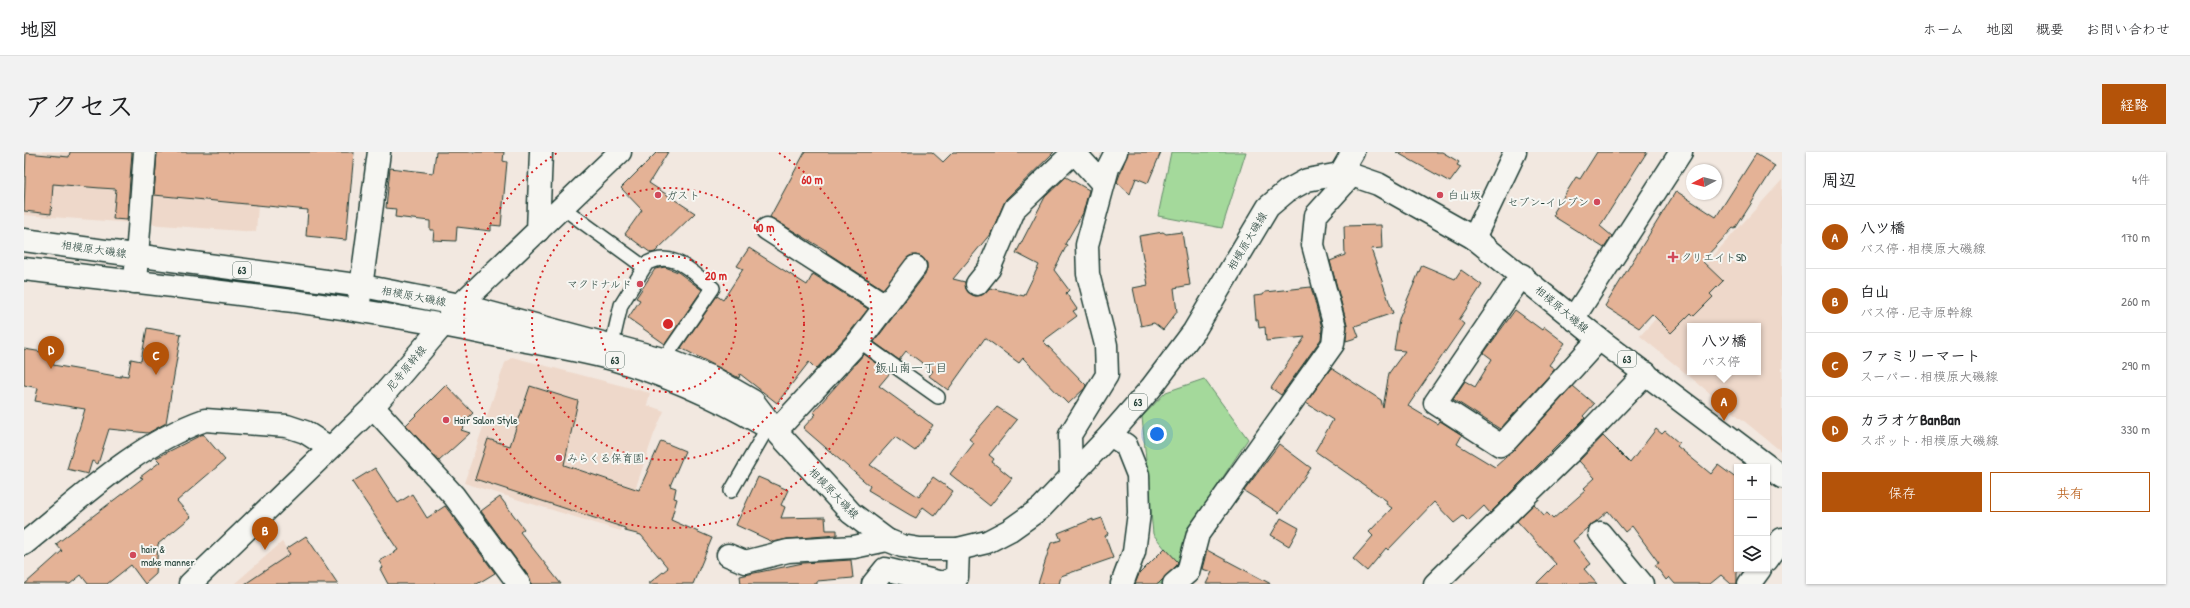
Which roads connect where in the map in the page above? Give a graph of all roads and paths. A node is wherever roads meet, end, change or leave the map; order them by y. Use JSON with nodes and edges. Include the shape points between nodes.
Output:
{"nodes":[{"id":1,"x":146,"y":152,"type":"edge"},
{"id":2,"x":379,"y":152,"type":"edge"},
{"id":3,"x":541,"y":152,"type":"edge"},
{"id":4,"x":620,"y":152,"type":"edge"},
{"id":5,"x":1074,"y":152,"type":"edge"},
{"id":6,"x":1116,"y":152,"type":"edge"},
{"id":7,"x":1353,"y":152,"type":"edge"},
{"id":8,"x":1515,"y":152,"type":"edge"},
{"id":9,"x":1681,"y":152,"type":"edge"},
{"id":10,"x":1346,"y":175,"type":"junction"},
{"id":11,"x":1104,"y":184,"type":"junction"},
{"id":12,"x":563,"y":208,"type":"junction"},
{"id":13,"x":767,"y":229,"type":"dead end"},
{"id":14,"x":538,"y":231,"type":"junction"},
{"id":15,"x":1474,"y":238,"type":"junction"},
{"id":16,"x":24,"y":240,"type":"edge"},
{"id":17,"x":138,"y":255,"type":"junction"},
{"id":18,"x":644,"y":267,"type":"junction"},
{"id":19,"x":914,"y":267,"type":"dead end"},
{"id":20,"x":24,"y":269,"type":"edge"},
{"id":21,"x":1522,"y":275,"type":"junction"},
{"id":22,"x":989,"y":277,"type":"dead end"},
{"id":23,"x":135,"y":282,"type":"junction"},
{"id":24,"x":363,"y":286,"type":"junction"},
{"id":25,"x":460,"y":305,"type":"junction"},
{"id":26,"x":885,"y":305,"type":"junction"},
{"id":27,"x":358,"y":310,"type":"junction"},
{"id":28,"x":1573,"y":319,"type":"junction"},
{"id":29,"x":443,"y":324,"type":"junction"},
{"id":30,"x":1599,"y":339,"type":"junction"},
{"id":31,"x":859,"y":341,"type":"junction"},
{"id":32,"x":612,"y":344,"type":"junction"},
{"id":33,"x":664,"y":359,"type":"junction"},
{"id":34,"x":1646,"y":373,"type":"junction"},
{"id":35,"x":938,"y":397,"type":"dead end"},
{"id":36,"x":373,"y":407,"type":"junction"},
{"id":37,"x":772,"y":429,"type":"junction"},
{"id":38,"x":1110,"y":435,"type":"junction"},
{"id":39,"x":330,"y":448,"type":"junction"},
{"id":40,"x":1071,"y":476,"type":"junction"},
{"id":41,"x":1782,"y":477,"type":"edge"},
{"id":42,"x":731,"y":491,"type":"dead end"},
{"id":43,"x":1600,"y":534,"type":"dead end"},
{"id":44,"x":1782,"y":539,"type":"edge"},
{"id":45,"x":887,"y":540,"type":"junction"},
{"id":46,"x":24,"y":544,"type":"edge"},
{"id":47,"x":958,"y":549,"type":"junction"},
{"id":48,"x":1770,"y":556,"type":"edge"},
{"id":49,"x":740,"y":565,"type":"dead end"},
{"id":50,"x":1758,"y":572,"type":"edge"},
{"id":51,"x":1444,"y":581,"type":"edge"},
{"id":52,"x":190,"y":584,"type":"edge"},
{"id":53,"x":519,"y":584,"type":"edge"},
{"id":54,"x":873,"y":584,"type":"edge"},
{"id":55,"x":1122,"y":584,"type":"edge"},
{"id":56,"x":1174,"y":584,"type":"edge"},
{"id":57,"x":1642,"y":584,"type":"edge"},
{"id":58,"x":1749,"y":584,"type":"edge"}],
"edges":[{"from":1,"to":17,"type":"street"},
{"from":2,"to":24,"type":"street"},
{"from":3,"to":14,"type":"street"},
{"from":4,"to":12,"type":"street","name":"尼寺原幹線"},
{"from":5,"to":11,"type":"street"},
{"from":5,"to":22,"type":"street","via":[[1015,208]]},
{"from":6,"to":11,"type":"street"},
{"from":7,"to":10,"type":"street"},
{"from":8,"to":15,"type":"street"},
{"from":9,"to":28,"type":"street"},
{"from":10,"to":15,"type":"street","name":"相模原大磯線","number":"63","via":[[1384,187]]},
{"from":10,"to":38,"type":"street","name":"相模原大磯線","number":"63","via":[[1307,180],[1287,191],[1268,207],[1194,331],[1151,388]]},
{"from":10,"to":56,"type":"street","via":[[1316,215],[1313,245],[1335,327],[1333,344],[1198,534],[1188,572]]},
{"from":11,"to":40,"type":"street","via":[[1087,245],[1088,274],[1106,344],[1107,375],[1070,435]]},
{"from":12,"to":14,"type":"street","name":"尼寺原幹線"},
{"from":12,"to":18,"type":"lane"},
{"from":13,"to":26,"type":"street"},
{"from":14,"to":25,"type":"street","name":"尼寺原幹線"},
{"from":15,"to":21,"type":"street","name":"相模原大磯線","number":"63"},
{"from":16,"to":17,"type":"street","name":"相模原大磯線","number":"63"},
{"from":17,"to":23,"type":"street"},
{"from":17,"to":24,"type":"street","name":"相模原大磯線","number":"63"},
{"from":18,"to":32,"type":"lane","via":[[620,305]]},
{"from":18,"to":33,"type":"lane","via":[[654,259],[674,259],[713,288]]},
{"from":19,"to":26,"type":"street"},
{"from":20,"to":23,"type":"street","name":"相模原大磯線","number":"63"},
{"from":21,"to":28,"type":"street","name":"相模原大磯線","number":"63"},
{"from":21,"to":30,"type":"street","via":[[1435,403],[1500,445]]},
{"from":23,"to":27,"type":"street","name":"相模原大磯線","number":"63"},
{"from":24,"to":25,"type":"street","name":"相模原大磯線","number":"63"},
{"from":24,"to":27,"type":"street"},
{"from":25,"to":29,"type":"street","name":"尼寺原幹線"},
{"from":25,"to":32,"type":"street","name":"相模原大磯線","number":"63"},
{"from":26,"to":31,"type":"street"},
{"from":27,"to":29,"type":"street","name":"相模原大磯線","number":"63"},
{"from":28,"to":30,"type":"street","name":"相模原大磯線","number":"63"},
{"from":29,"to":36,"type":"street","name":"尼寺原幹線"},
{"from":29,"to":37,"type":"street","name":"相模原大磯線","number":"63","via":[[611,359],[659,374],[727,404]]},
{"from":30,"to":34,"type":"street","name":"相模原大磯線","number":"63"},
{"from":31,"to":35,"type":"lane"},
{"from":31,"to":37,"type":"street"},
{"from":32,"to":33,"type":"street","name":"相模原大磯線","number":"63"},
{"from":33,"to":37,"type":"street","name":"相模原大磯線","number":"63","via":[[713,378],[753,401]]},
{"from":34,"to":41,"type":"street","name":"相模原大磯線","number":"63"},
{"from":34,"to":51,"type":"street"},
{"from":36,"to":39,"type":"street","name":"尼寺原幹線"},
{"from":36,"to":53,"type":"street","via":[[454,496]]},
{"from":37,"to":42,"type":"lane"},
{"from":37,"to":45,"type":"street","name":"相模原大磯線","number":"63","via":[[851,513]]},
{"from":38,"to":40,"type":"street","name":"相模原大磯線","number":"63"},
{"from":38,"to":55,"type":"street","via":[[1126,445],[1138,475],[1134,552]]},
{"from":39,"to":46,"type":"street","via":[[305,432],[287,426],[205,420],[192,424],[139,453]]},
{"from":39,"to":52,"type":"street","name":"尼寺原幹線"},
{"from":40,"to":47,"type":"street","name":"相模原大磯線","number":"63","via":[[1041,508],[1010,530],[987,542]]},
{"from":43,"to":57,"type":"street","via":[[1621,546]]},
{"from":44,"to":48,"type":"street"},
{"from":45,"to":47,"type":"street","name":"相模原大磯線","number":"63","via":[[920,549]]},
{"from":45,"to":49,"type":"street","via":[[854,547],[788,551]]},
{"from":47,"to":54,"type":"street","via":[[957,577],[942,584],[885,569]]},
{"from":50,"to":58,"type":"street"}]}
